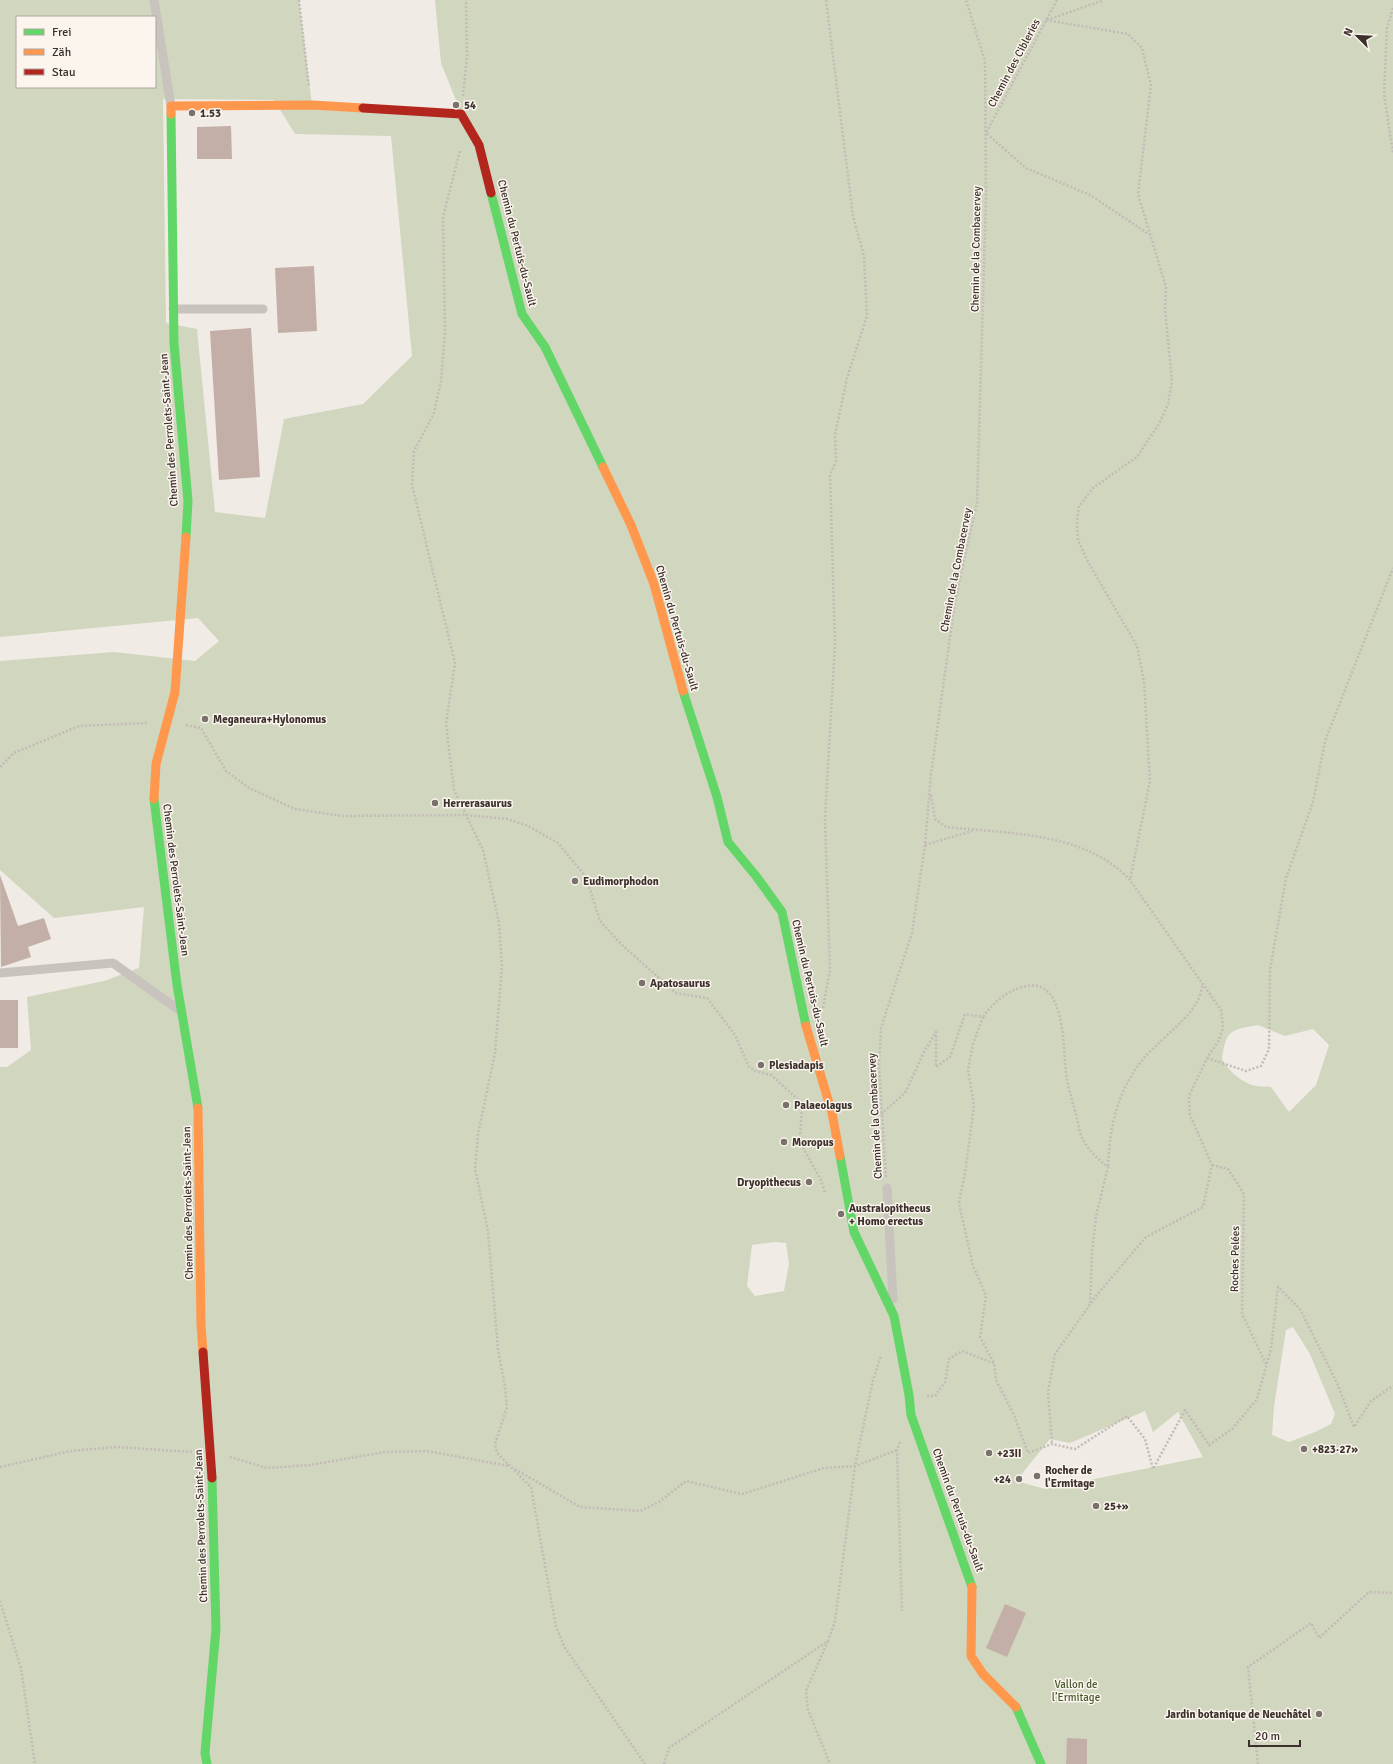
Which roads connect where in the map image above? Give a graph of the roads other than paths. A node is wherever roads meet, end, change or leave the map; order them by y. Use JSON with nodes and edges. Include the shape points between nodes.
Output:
{"nodes":[{"id":1,"x":154,"y":0,"type":"edge"},
{"id":2,"x":171,"y":106,"type":"junction"},
{"id":3,"x":174,"y":309,"type":"junction"},
{"id":4,"x":263,"y":309,"type":"dead end"},
{"id":5,"x":0,"y":973,"type":"edge"},
{"id":6,"x":182,"y":1012,"type":"junction"},
{"id":7,"x":887,"y":1188,"type":"road end"},
{"id":8,"x":894,"y":1316,"type":"junction"},
{"id":9,"x":206,"y":1764,"type":"edge"},
{"id":10,"x":1041,"y":1764,"type":"edge"}],
"edges":[{"from":1,"to":2,"type":"lane","name":"Chemin des Perrolets-Saint-Jean"},
{"from":2,"to":3,"type":"street","name":"Chemin des Perrolets-Saint-Jean"},
{"from":2,"to":8,"type":"street","name":"Chemin du Pertuis-du-Sault","via":[[312,105],[461,114],[479,145],[522,314],[545,347],[631,526],[654,584],[728,842],[782,912],[806,1028],[832,1113],[854,1232]]},
{"from":3,"to":4,"type":"lane"},
{"from":3,"to":6,"type":"street","name":"Chemin des Perrolets-Saint-Jean","via":[[174,343],[188,501],[175,692],[156,764],[154,802]]},
{"from":5,"to":6,"type":"lane","via":[[113,963]]},
{"from":6,"to":9,"type":"street","name":"Chemin des Perrolets-Saint-Jean","via":[[199,1115],[201,1324],[211,1453],[216,1629]]},
{"from":7,"to":8,"type":"lane","name":"Chemin du Pertuis-du-Sault"},
{"from":8,"to":10,"type":"street","name":"Chemin du Pertuis-du-Sault","via":[[911,1415],[972,1584],[971,1656],[983,1674],[1014,1703]]}]}
